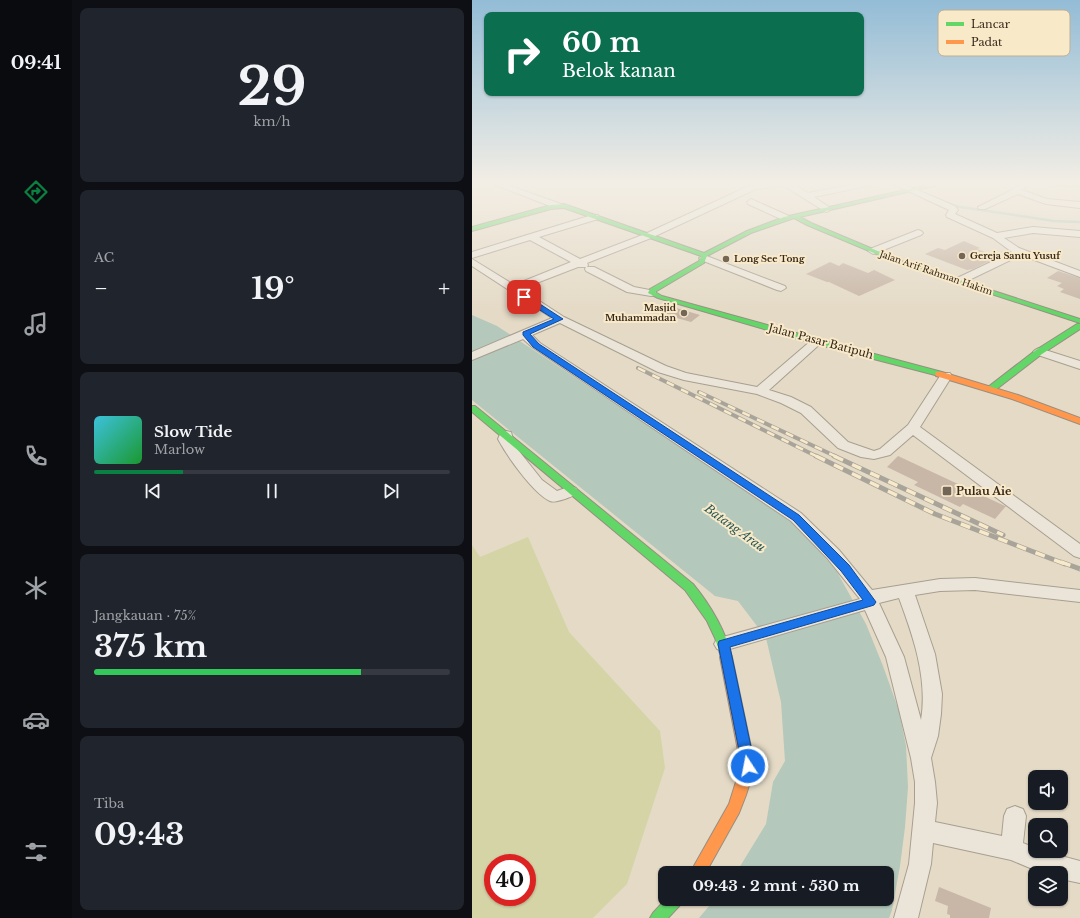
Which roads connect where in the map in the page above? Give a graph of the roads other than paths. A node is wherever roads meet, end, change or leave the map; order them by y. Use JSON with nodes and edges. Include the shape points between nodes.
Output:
{"nodes":[{"id":1,"x":484,"y":226,"type":"edge"},
{"id":2,"x":567,"y":226,"type":"edge"},
{"id":3,"x":620,"y":226,"type":"edge"},
{"id":4,"x":670,"y":226,"type":"edge"},
{"id":5,"x":767,"y":226,"type":"edge"},
{"id":6,"x":813,"y":226,"type":"edge"},
{"id":7,"x":974,"y":226,"type":"edge"},
{"id":8,"x":472,"y":229,"type":"edge"},
{"id":9,"x":918,"y":233,"type":"dead end"},
{"id":10,"x":1080,"y":234,"type":"edge"},
{"id":11,"x":648,"y":236,"type":"junction"},
{"id":12,"x":996,"y":236,"type":"junction"},
{"id":13,"x":532,"y":237,"type":"junction"},
{"id":14,"x":873,"y":251,"type":"junction"},
{"id":15,"x":1020,"y":252,"type":"junction"},
{"id":16,"x":472,"y":255,"type":"edge"},
{"id":17,"x":704,"y":257,"type":"junction"},
{"id":18,"x":472,"y":262,"type":"edge"},
{"id":19,"x":584,"y":266,"type":"junction"},
{"id":20,"x":1080,"y":274,"type":"edge"},
{"id":21,"x":959,"y":282,"type":"junction"},
{"id":22,"x":781,"y":288,"type":"dead end"},
{"id":23,"x":512,"y":289,"type":"junction"},
{"id":24,"x":652,"y":293,"type":"junction"},
{"id":25,"x":560,"y":319,"type":"junction"},
{"id":26,"x":1080,"y":321,"type":"edge"},
{"id":27,"x":1080,"y":326,"type":"edge"},
{"id":28,"x":523,"y":335,"type":"junction"},
{"id":29,"x":817,"y":341,"type":"junction"},
{"id":30,"x":1038,"y":352,"type":"junction"},
{"id":31,"x":472,"y":356,"type":"edge"},
{"id":32,"x":1080,"y":365,"type":"edge"},
{"id":33,"x":946,"y":376,"type":"junction"},
{"id":34,"x":991,"y":389,"type":"junction"},
{"id":35,"x":760,"y":391,"type":"junction"},
{"id":36,"x":472,"y":408,"type":"edge"},
{"id":37,"x":1080,"y":421,"type":"edge"},
{"id":38,"x":913,"y":428,"type":"junction"},
{"id":39,"x":506,"y":436,"type":"joint"},
{"id":40,"x":571,"y":491,"type":"joint"},
{"id":41,"x":1080,"y":552,"type":"edge"},
{"id":42,"x":905,"y":592,"type":"junction"},
{"id":43,"x":1080,"y":596,"type":"edge"},
{"id":44,"x":866,"y":601,"type":"junction"},
{"id":45,"x":727,"y":643,"type":"junction"},
{"id":46,"x":921,"y":758,"type":"junction"},
{"id":47,"x":1014,"y":816,"type":"dead end"},
{"id":48,"x":924,"y":830,"type":"junction"},
{"id":49,"x":1011,"y":849,"type":"junction"},
{"id":50,"x":701,"y":866,"type":"edge"},
{"id":51,"x":1080,"y":872,"type":"edge"},
{"id":52,"x":669,"y":906,"type":"edge"},
{"id":53,"x":658,"y":918,"type":"edge"},
{"id":54,"x":906,"y":918,"type":"edge"}],
"edges":[{"from":1,"to":8,"type":"main road"},
{"from":2,"to":13,"type":"street"},
{"from":3,"to":11,"type":"main road"},
{"from":4,"to":11,"type":"street"},
{"from":5,"to":17,"type":"main road","via":[[742,235]]},
{"from":6,"to":14,"type":"main road","name":"Jalan Arif Rahman Hakim"},
{"from":7,"to":12,"type":"street"},
{"from":9,"to":14,"type":"street"},
{"from":10,"to":12,"type":"street","via":[[1033,230]]},
{"from":11,"to":17,"type":"main road"},
{"from":11,"to":19,"type":"street"},
{"from":12,"to":15,"type":"street"},
{"from":13,"to":16,"type":"street"},
{"from":13,"to":19,"type":"street"},
{"from":14,"to":21,"type":"main road","name":"Jalan Arif Rahman Hakim"},
{"from":15,"to":20,"type":"street"},
{"from":15,"to":21,"type":"street"},
{"from":17,"to":22,"type":"street"},
{"from":17,"to":24,"type":"main road","via":[[702,262],[652,290]]},
{"from":18,"to":23,"type":"street"},
{"from":19,"to":23,"type":"street"},
{"from":19,"to":24,"type":"street","via":[[631,290]]},
{"from":21,"to":26,"type":"main road","name":"Jalan Arif Rahman Hakim"},
{"from":23,"to":25,"type":"street"},
{"from":24,"to":29,"type":"main road","name":"Jalan Pasar Batipuh"},
{"from":25,"to":28,"type":"street"},
{"from":25,"to":35,"type":"street","via":[[667,371]]},
{"from":27,"to":30,"type":"main road"},
{"from":28,"to":31,"type":"street"},
{"from":28,"to":44,"type":"street","via":[[796,518],[833,554]]},
{"from":29,"to":33,"type":"main road","name":"Jalan Pasar Batipuh"},
{"from":29,"to":35,"type":"street"},
{"from":30,"to":32,"type":"street"},
{"from":30,"to":34,"type":"main road"},
{"from":33,"to":34,"type":"main road","name":"Jalan Pasar Batipuh"},
{"from":33,"to":38,"type":"street"},
{"from":34,"to":37,"type":"main road","name":"Jalan Pasar Batipuh"},
{"from":35,"to":38,"type":"street","via":[[806,410],[834,438],[866,454],[885,452]]},
{"from":36,"to":39,"type":"main road"},
{"from":38,"to":41,"type":"street"},
{"from":39,"to":40,"type":"street","via":[[509,447],[542,489],[555,497]]},
{"from":40,"to":45,"type":"main road","via":[[689,587],[701,600]]},
{"from":42,"to":43,"type":"street","via":[[940,585],[975,584]]},
{"from":42,"to":44,"type":"street"},
{"from":42,"to":46,"type":"street","via":[[923,641],[931,678],[933,700],[929,738]]},
{"from":44,"to":45,"type":"street"},
{"from":44,"to":46,"type":"street","via":[[895,657]]},
{"from":45,"to":50,"type":"main road","via":[[748,766],[746,781],[731,818]]},
{"from":46,"to":48,"type":"street","via":[[925,782]]},
{"from":47,"to":49,"type":"street"},
{"from":48,"to":49,"type":"street"},
{"from":48,"to":54,"type":"street","via":[[920,864]]},
{"from":49,"to":51,"type":"street","via":[[1048,864]]},
{"from":52,"to":53,"type":"main road"}]}
